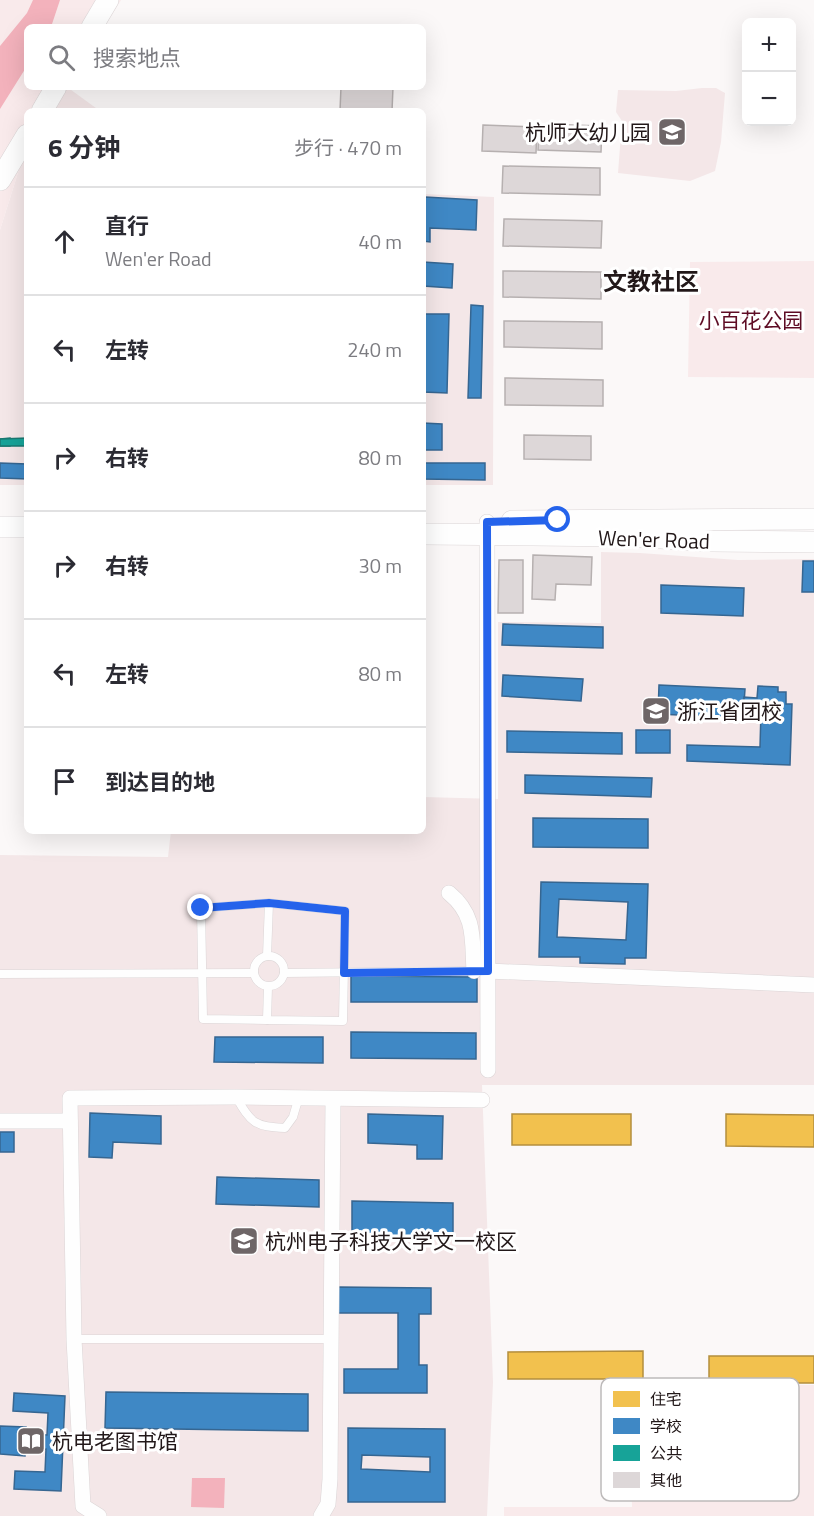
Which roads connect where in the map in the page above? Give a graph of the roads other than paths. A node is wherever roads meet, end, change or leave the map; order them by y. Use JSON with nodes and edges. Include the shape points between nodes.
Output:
{"nodes":[{"id":1,"x":108,"y":0,"type":"edge"},
{"id":2,"x":94,"y":24,"type":"edge"},
{"id":3,"x":54,"y":90,"type":"edge"},
{"id":4,"x":44,"y":108,"type":"edge"},
{"id":5,"x":24,"y":140,"type":"edge"},
{"id":6,"x":0,"y":180,"type":"edge"},
{"id":7,"x":0,"y":516,"type":"edge"},
{"id":8,"x":24,"y":516,"type":"edge"},
{"id":9,"x":814,"y":519,"type":"edge"},
{"id":10,"x":426,"y":521,"type":"edge"},
{"id":11,"x":0,"y":527,"type":"edge"},
{"id":12,"x":24,"y":527,"type":"edge"},
{"id":13,"x":487,"y":528,"type":"junction"},
{"id":14,"x":426,"y":534,"type":"edge"},
{"id":15,"x":814,"y":542,"type":"edge"},
{"id":16,"x":449,"y":893,"type":"dead end"},
{"id":17,"x":269,"y":903,"type":"junction"},
{"id":18,"x":267,"y":956,"type":"junction"},
{"id":19,"x":481,"y":971,"type":"junction"},
{"id":20,"x":285,"y":973,"type":"junction"},
{"id":21,"x":344,"y":973,"type":"junction"},
{"id":22,"x":0,"y":974,"type":"edge"},
{"id":23,"x":202,"y":974,"type":"junction"},
{"id":24,"x":254,"y":974,"type":"junction"},
{"id":25,"x":814,"y":985,"type":"edge"},
{"id":26,"x":268,"y":987,"type":"junction"},
{"id":27,"x":267,"y":1020,"type":"junction"},
{"id":28,"x":488,"y":1070,"type":"dead end"},
{"id":29,"x":236,"y":1097,"type":"junction"},
{"id":30,"x":297,"y":1100,"type":"junction"},
{"id":31,"x":333,"y":1100,"type":"junction"},
{"id":32,"x":482,"y":1100,"type":"dead end"},
{"id":33,"x":0,"y":1121,"type":"edge"},
{"id":34,"x":70,"y":1121,"type":"junction"},
{"id":35,"x":74,"y":1339,"type":"junction"},
{"id":36,"x":331,"y":1339,"type":"junction"},
{"id":37,"x":99,"y":1516,"type":"edge"},
{"id":38,"x":321,"y":1516,"type":"edge"}],
"edges":[{"from":1,"to":2,"type":"main road"},
{"from":3,"to":4,"type":"main road"},
{"from":5,"to":6,"type":"main road"},
{"from":7,"to":8,"type":"main road"},
{"from":9,"to":13,"type":"main road","name":"Wen'er Road"},
{"from":10,"to":13,"type":"main road","name":"Wen'er Road"},
{"from":11,"to":12,"type":"main road"},
{"from":13,"to":14,"type":"main road","name":"Wen'er Road"},
{"from":13,"to":15,"type":"main road","name":"Wen'er Road","via":[[712,541]]},
{"from":13,"to":19,"type":"street"},
{"from":16,"to":19,"type":"street","via":[[470,920]]},
{"from":17,"to":18,"type":"lane"},
{"from":17,"to":21,"type":"lane","via":[[345,911]]},
{"from":17,"to":23,"type":"lane","via":[[201,908]]},
{"from":18,"to":20,"type":"lane","via":[[280,960]]},
{"from":18,"to":24,"type":"lane","via":[[258,960]]},
{"from":19,"to":21,"type":"lane"},
{"from":19,"to":25,"type":"street"},
{"from":19,"to":28,"type":"street"},
{"from":20,"to":21,"type":"lane"},
{"from":20,"to":26,"type":"lane","via":[[277,985]]},
{"from":21,"to":27,"type":"lane","via":[[343,1021]]},
{"from":22,"to":23,"type":"lane"},
{"from":23,"to":24,"type":"lane"},
{"from":23,"to":27,"type":"lane","via":[[202,1019]]},
{"from":24,"to":26,"type":"lane","via":[[259,983]]},
{"from":26,"to":27,"type":"lane"},
{"from":29,"to":30,"type":"street"},
{"from":29,"to":30,"type":"lane","via":[[248,1117],[264,1127],[285,1128]]},
{"from":29,"to":34,"type":"street","via":[[70,1098]]},
{"from":30,"to":31,"type":"street"},
{"from":31,"to":32,"type":"street"},
{"from":31,"to":36,"type":"street"},
{"from":33,"to":34,"type":"street"},
{"from":34,"to":35,"type":"street"},
{"from":35,"to":36,"type":"lane"},
{"from":35,"to":37,"type":"street","via":[[83,1506]]},
{"from":36,"to":38,"type":"street","via":[[330,1479],[328,1504]]}]}
